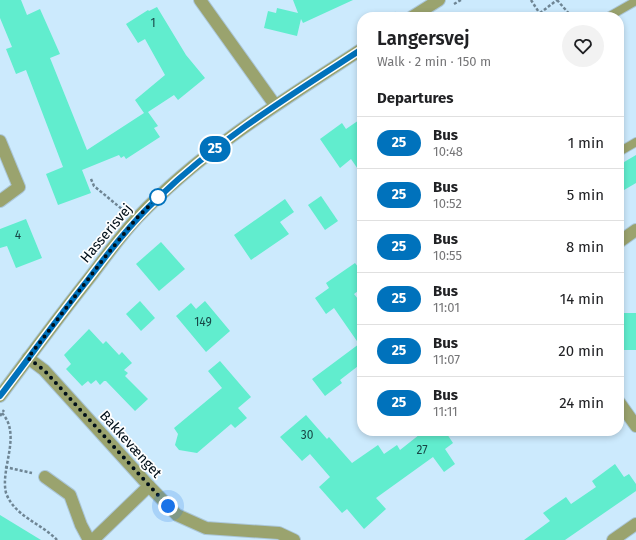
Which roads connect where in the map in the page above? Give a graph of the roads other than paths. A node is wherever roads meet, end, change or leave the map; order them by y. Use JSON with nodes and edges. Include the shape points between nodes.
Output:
{"nodes":[{"id":1,"x":200,"y":0,"type":"edge"},
{"id":2,"x":439,"y":0,"type":"edge"},
{"id":3,"x":636,"y":1,"type":"edge"},
{"id":4,"x":420,"y":12,"type":"edge"},
{"id":5,"x":617,"y":12,"type":"edge"},
{"id":6,"x":357,"y":52,"type":"edge"},
{"id":7,"x":275,"y":105,"type":"junction"},
{"id":8,"x":0,"y":141,"type":"edge"},
{"id":9,"x":636,"y":142,"type":"edge"},
{"id":10,"x":624,"y":149,"type":"edge"},
{"id":11,"x":0,"y":201,"type":"edge"},
{"id":12,"x":636,"y":230,"type":"edge"},
{"id":13,"x":624,"y":238,"type":"edge"},
{"id":14,"x":28,"y":358,"type":"junction"},
{"id":15,"x":0,"y":396,"type":"edge"},
{"id":16,"x":624,"y":409,"type":"edge"},
{"id":17,"x":636,"y":426,"type":"edge"},
{"id":18,"x":45,"y":477,"type":"road end"},
{"id":19,"x":149,"y":486,"type":"junction"},
{"id":20,"x":636,"y":524,"type":"edge"},
{"id":21,"x":89,"y":540,"type":"edge"},
{"id":22,"x":93,"y":540,"type":"edge"},
{"id":23,"x":294,"y":540,"type":"edge"},
{"id":24,"x":613,"y":540,"type":"edge"}],
"edges":[{"from":1,"to":7,"type":"street"},
{"from":2,"to":4,"type":"street"},
{"from":3,"to":5,"type":"lane"},
{"from":6,"to":7,"type":"street","name":"Hasserisvej"},
{"from":7,"to":14,"type":"street","name":"Hasserisvej","via":[[188,170],[137,218]]},
{"from":8,"to":11,"type":"street","via":[[19,187]]},
{"from":9,"to":10,"type":"lane"},
{"from":12,"to":13,"type":"street"},
{"from":14,"to":15,"type":"street","name":"Hasserisvej"},
{"from":14,"to":19,"type":"street","name":"Bakkevænget","via":[[44,370]]},
{"from":16,"to":17,"type":"street"},
{"from":18,"to":21,"type":"street","via":[[70,495]]},
{"from":19,"to":22,"type":"street"},
{"from":19,"to":23,"type":"street","name":"Bakkevænget","via":[[177,515],[206,528],[279,533]]},
{"from":20,"to":24,"type":"street"}]}
